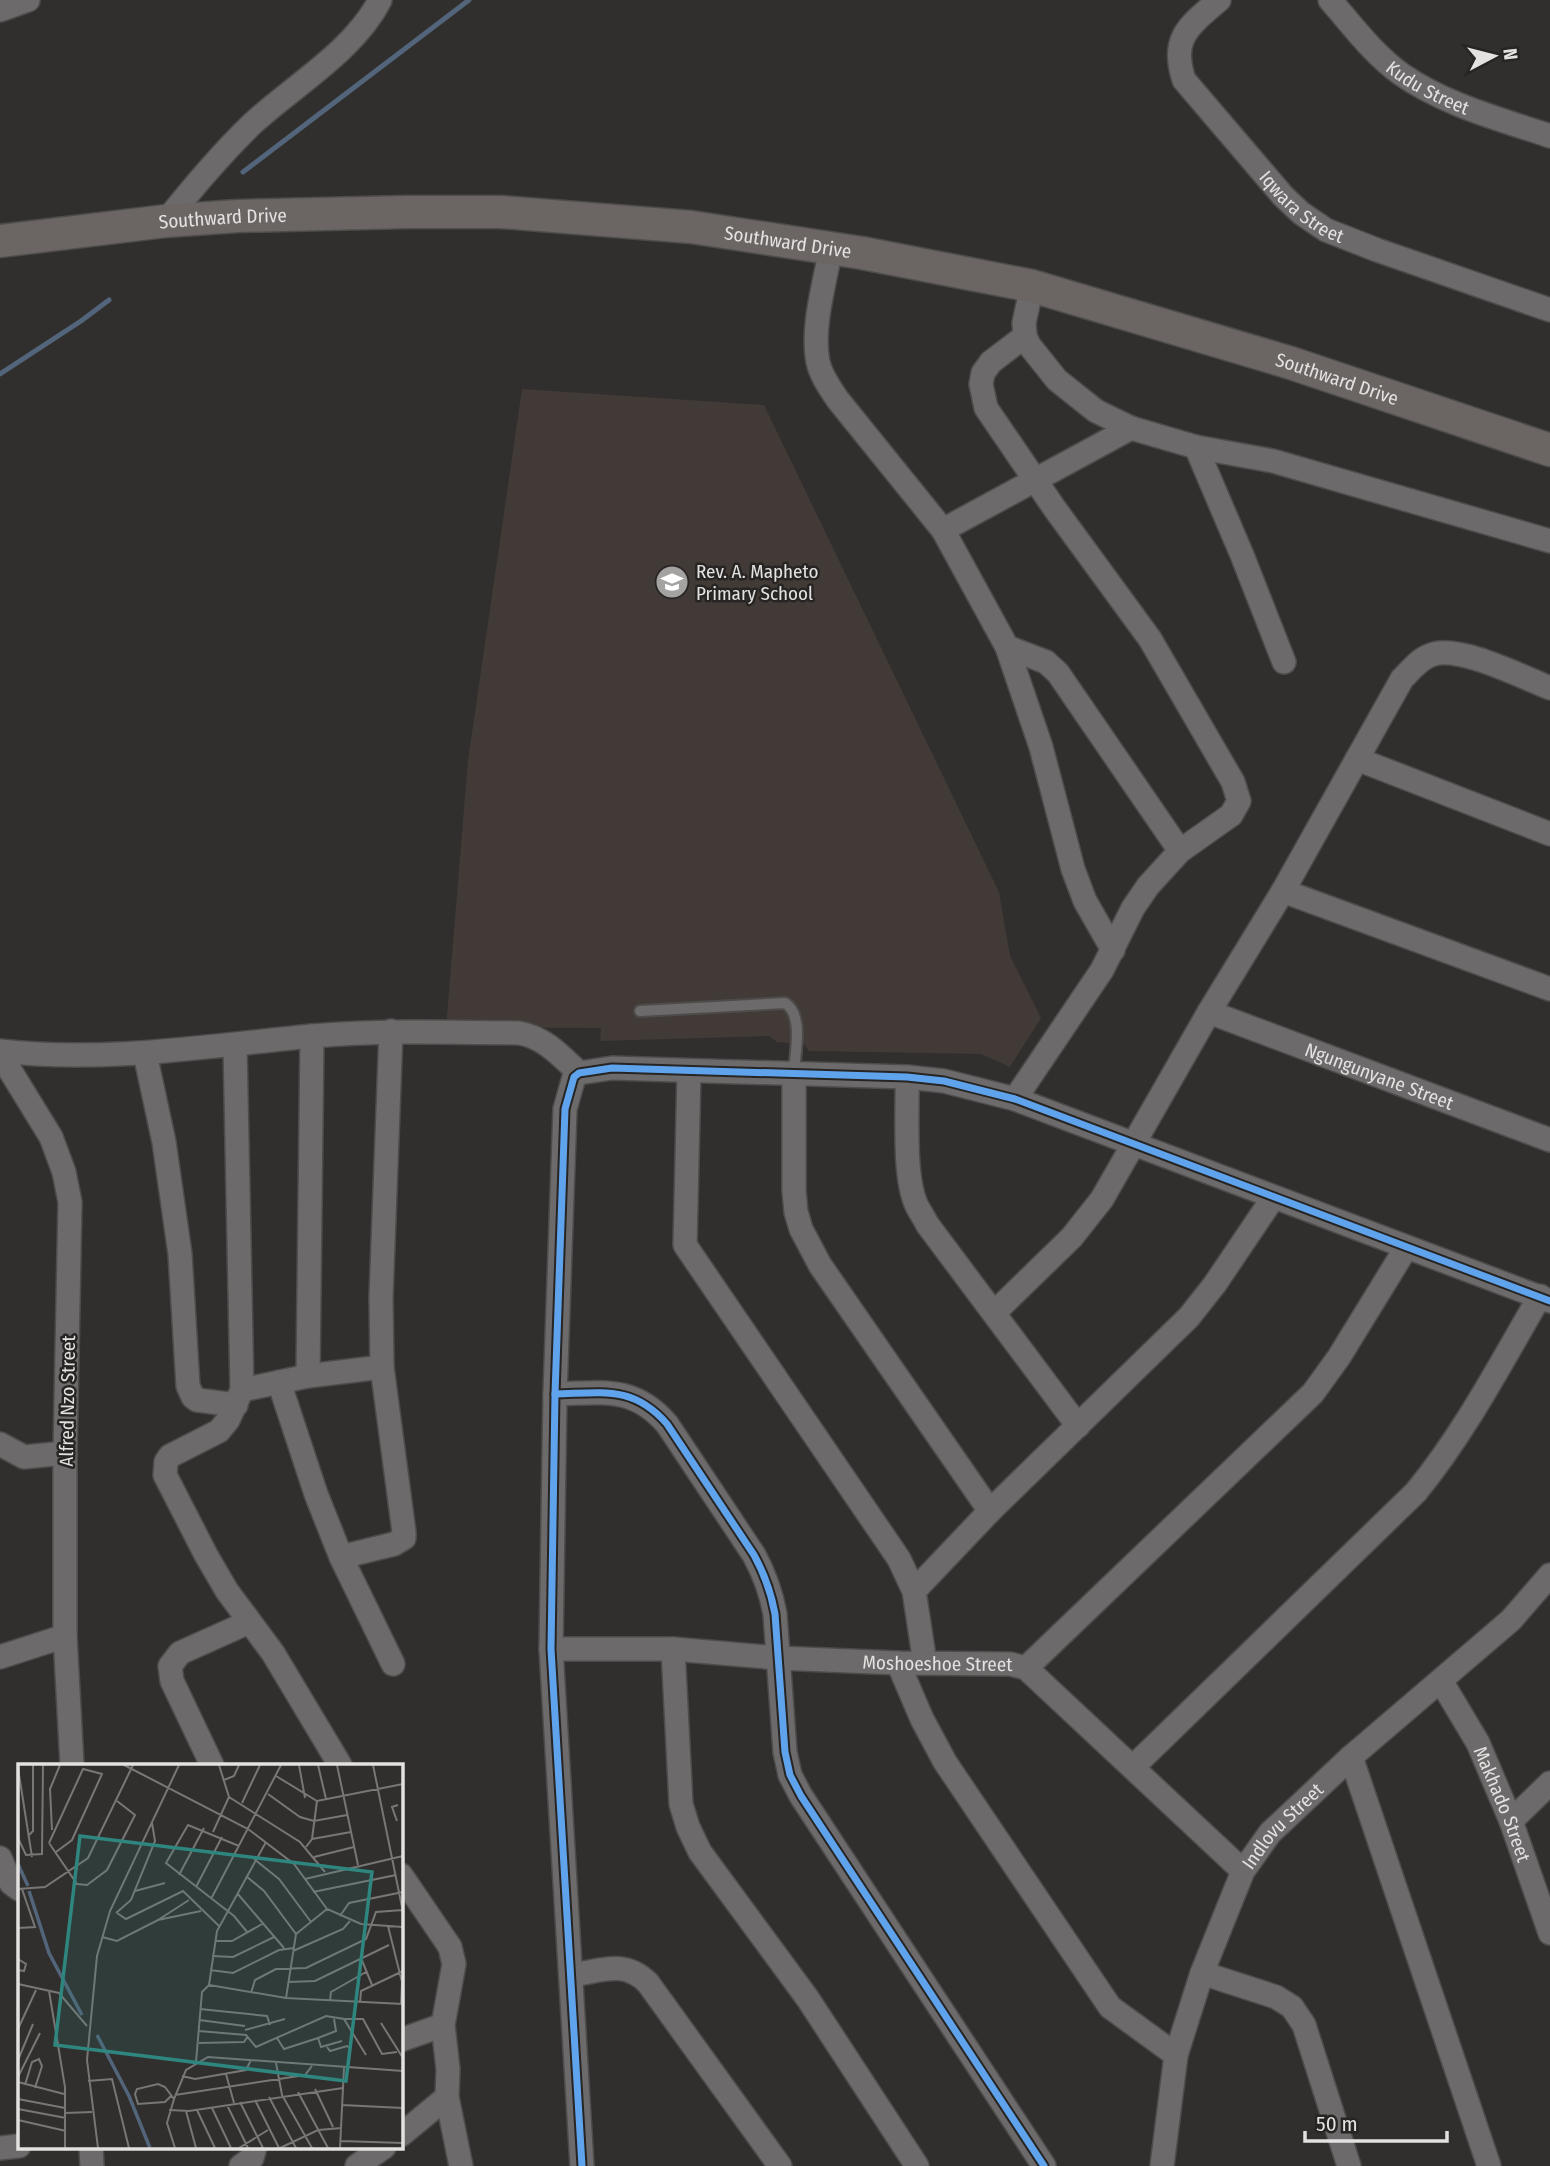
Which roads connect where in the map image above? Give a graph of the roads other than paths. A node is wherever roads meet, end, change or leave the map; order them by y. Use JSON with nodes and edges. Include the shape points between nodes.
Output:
{"nodes":[{"id":1,"x":28,"y":0,"type":"edge"},
{"id":2,"x":380,"y":0,"type":"edge"},
{"id":3,"x":1219,"y":0,"type":"edge"},
{"id":4,"x":1330,"y":0,"type":"edge"},
{"id":5,"x":0,"y":9,"type":"edge"},
{"id":6,"x":1550,"y":136,"type":"edge"},
{"id":7,"x":166,"y":221,"type":"junction"},
{"id":8,"x":0,"y":241,"type":"edge"},
{"id":9,"x":831,"y":248,"type":"junction"},
{"id":10,"x":1032,"y":286,"type":"junction"},
{"id":11,"x":1550,"y":310,"type":"edge"},
{"id":12,"x":1025,"y":336,"type":"junction"},
{"id":13,"x":1131,"y":428,"type":"junction"},
{"id":14,"x":1196,"y":447,"type":"junction"},
{"id":15,"x":1550,"y":450,"type":"edge"},
{"id":16,"x":1035,"y":481,"type":"junction"},
{"id":17,"x":943,"y":530,"type":"junction"},
{"id":18,"x":1550,"y":541,"type":"edge"},
{"id":19,"x":1007,"y":647,"type":"junction"},
{"id":20,"x":1284,"y":662,"type":"dead end"},
{"id":21,"x":1550,"y":688,"type":"edge"},
{"id":22,"x":1357,"y":759,"type":"junction"},
{"id":23,"x":1550,"y":834,"type":"edge"},
{"id":24,"x":1180,"y":851,"type":"junction"},
{"id":25,"x":1283,"y":891,"type":"junction"},
{"id":26,"x":1113,"y":950,"type":"junction"},
{"id":27,"x":1550,"y":989,"type":"edge"},
{"id":28,"x":640,"y":1011,"type":"dead end"},
{"id":29,"x":1209,"y":1012,"type":"junction"},
{"id":30,"x":391,"y":1031,"type":"junction"},
{"id":31,"x":313,"y":1036,"type":"junction"},
{"id":32,"x":234,"y":1045,"type":"junction"},
{"id":33,"x":0,"y":1053,"type":"edge"},
{"id":34,"x":145,"y":1054,"type":"junction"},
{"id":35,"x":689,"y":1071,"type":"junction"},
{"id":36,"x":794,"y":1072,"type":"junction"},
{"id":37,"x":579,"y":1073,"type":"junction"},
{"id":38,"x":907,"y":1077,"type":"junction"},
{"id":39,"x":1015,"y":1099,"type":"junction"},
{"id":40,"x":1550,"y":1140,"type":"edge"},
{"id":41,"x":1132,"y":1144,"type":"junction"},
{"id":42,"x":1273,"y":1198,"type":"junction"},
{"id":43,"x":1406,"y":1248,"type":"junction"},
{"id":44,"x":1545,"y":1299,"type":"edge"},
{"id":45,"x":994,"y":1313,"type":"junction"},
{"id":46,"x":382,"y":1367,"type":"junction"},
{"id":47,"x":308,"y":1376,"type":"junction"},
{"id":48,"x":279,"y":1382,"type":"junction"},
{"id":49,"x":555,"y":1394,"type":"junction"},
{"id":50,"x":239,"y":1397,"type":"junction"},
{"id":51,"x":1078,"y":1426,"type":"junction"},
{"id":52,"x":0,"y":1444,"type":"edge"},
{"id":53,"x":65,"y":1454,"type":"junction"},
{"id":54,"x":990,"y":1511,"type":"junction"},
{"id":55,"x":341,"y":1558,"type":"junction"},
{"id":56,"x":1550,"y":1575,"type":"edge"},
{"id":57,"x":914,"y":1591,"type":"junction"},
{"id":58,"x":249,"y":1622,"type":"junction"},
{"id":59,"x":65,"y":1636,"type":"junction"},
{"id":60,"x":551,"y":1649,"type":"junction"},
{"id":61,"x":673,"y":1649,"type":"junction"},
{"id":62,"x":0,"y":1657,"type":"edge"},
{"id":63,"x":778,"y":1658,"type":"junction"},
{"id":64,"x":898,"y":1663,"type":"junction"},
{"id":65,"x":925,"y":1663,"type":"junction"},
{"id":66,"x":393,"y":1664,"type":"dead end"},
{"id":67,"x":1026,"y":1668,"type":"junction"},
{"id":68,"x":1441,"y":1681,"type":"junction"},
{"id":69,"x":1351,"y":1757,"type":"junction"},
{"id":70,"x":72,"y":1764,"type":"edge"},
{"id":71,"x":212,"y":1764,"type":"edge"},
{"id":72,"x":339,"y":1764,"type":"edge"},
{"id":73,"x":1133,"y":1767,"type":"junction"},
{"id":74,"x":1550,"y":1783,"type":"edge"},
{"id":75,"x":1511,"y":1821,"type":"junction"},
{"id":76,"x":0,"y":1858,"type":"edge"},
{"id":77,"x":1243,"y":1871,"type":"junction"},
{"id":78,"x":402,"y":1876,"type":"edge"},
{"id":79,"x":18,"y":1888,"type":"edge"},
{"id":80,"x":1550,"y":1933,"type":"edge"},
{"id":81,"x":1202,"y":1973,"type":"junction"},
{"id":82,"x":572,"y":1975,"type":"junction"},
{"id":83,"x":443,"y":2025,"type":"junction"},
{"id":84,"x":402,"y":2040,"type":"edge"},
{"id":85,"x":1176,"y":2055,"type":"junction"},
{"id":86,"x":447,"y":2097,"type":"junction"},
{"id":87,"x":402,"y":2134,"type":"edge"},
{"id":88,"x":18,"y":2146,"type":"edge"},
{"id":89,"x":0,"y":2148,"type":"edge"},
{"id":90,"x":91,"y":2148,"type":"edge"},
{"id":91,"x":255,"y":2148,"type":"edge"},
{"id":92,"x":383,"y":2148,"type":"edge"},
{"id":93,"x":913,"y":2165,"type":"edge"},
{"id":94,"x":92,"y":2166,"type":"edge"},
{"id":95,"x":241,"y":2166,"type":"edge"},
{"id":96,"x":357,"y":2166,"type":"edge"},
{"id":97,"x":461,"y":2166,"type":"edge"},
{"id":98,"x":582,"y":2166,"type":"edge"},
{"id":99,"x":780,"y":2166,"type":"edge"},
{"id":100,"x":1044,"y":2166,"type":"edge"},
{"id":101,"x":1162,"y":2166,"type":"edge"},
{"id":102,"x":1349,"y":2166,"type":"edge"},
{"id":103,"x":1489,"y":2166,"type":"edge"}],
"edges":[{"from":1,"to":5,"type":"street"},
{"from":2,"to":7,"type":"street","via":[[359,32],[246,131]]},
{"from":3,"to":11,"type":"street","name":"Iqwara Street","via":[[1195,21],[1178,48],[1184,80],[1301,213],[1325,230]]},
{"from":4,"to":6,"type":"street","name":"Kudu Street","via":[[1400,73],[1469,108]]},
{"from":7,"to":8,"type":"main road","name":"Southward Drive"},
{"from":7,"to":9,"type":"main road","name":"Southward Drive","via":[[501,212],[691,227]]},
{"from":9,"to":10,"type":"main road","name":"Southward Drive"},
{"from":9,"to":17,"type":"street","via":[[818,326],[818,363],[838,400]]},
{"from":10,"to":12,"type":"street"},
{"from":10,"to":15,"type":"main road","name":"Southward Drive","via":[[1291,363]]},
{"from":12,"to":13,"type":"street","via":[[1057,380],[1096,411]]},
{"from":12,"to":16,"type":"street","via":[[991,362],[981,384],[992,419]]},
{"from":13,"to":14,"type":"street"},
{"from":13,"to":16,"type":"street"},
{"from":14,"to":18,"type":"street","via":[[1273,461]]},
{"from":14,"to":20,"type":"street"},
{"from":16,"to":17,"type":"street"},
{"from":16,"to":24,"type":"street","via":[[1150,639],[1238,792],[1239,801],[1231,815]]},
{"from":17,"to":19,"type":"street"},
{"from":19,"to":24,"type":"street","via":[[1046,662],[1058,673]]},
{"from":19,"to":26,"type":"street","via":[[1041,747],[1073,869]]},
{"from":21,"to":22,"type":"street","via":[[1467,656],[1451,652],[1430,655],[1402,679]]},
{"from":22,"to":23,"type":"street"},
{"from":22,"to":25,"type":"street"},
{"from":24,"to":26,"type":"street","via":[[1133,908]]},
{"from":25,"to":27,"type":"street"},
{"from":25,"to":29,"type":"street"},
{"from":26,"to":39,"type":"street"},
{"from":28,"to":36,"type":"lane","via":[[785,1003],[795,1017]]},
{"from":29,"to":40,"type":"street","name":"Ngungunyane Street"},
{"from":29,"to":41,"type":"street"},
{"from":30,"to":31,"type":"street"},
{"from":30,"to":37,"type":"street","via":[[531,1035]]},
{"from":30,"to":46,"type":"street"},
{"from":31,"to":32,"type":"street"},
{"from":31,"to":47,"type":"street"},
{"from":32,"to":34,"type":"street"},
{"from":32,"to":50,"type":"street"},
{"from":33,"to":34,"type":"street","via":[[72,1057]]},
{"from":33,"to":53,"type":"street","name":"Alfred Nzo Street","via":[[51,1137],[70,1202]]},
{"from":34,"to":50,"type":"street","via":[[164,1142],[180,1254],[188,1386],[197,1400]]},
{"from":35,"to":36,"type":"street"},
{"from":35,"to":37,"type":"street","via":[[612,1068]]},
{"from":35,"to":57,"type":"street","via":[[685,1245],[899,1559]]},
{"from":36,"to":38,"type":"street"},
{"from":36,"to":54,"type":"street","via":[[794,1191],[801,1229],[820,1265]]},
{"from":37,"to":49,"type":"street","via":[[565,1109]]},
{"from":38,"to":39,"type":"street"},
{"from":38,"to":45,"type":"street","via":[[911,1185],[916,1204]]},
{"from":39,"to":41,"type":"street"},
{"from":41,"to":42,"type":"street"},
{"from":41,"to":45,"type":"street","via":[[1088,1218]]},
{"from":42,"to":43,"type":"street"},
{"from":42,"to":51,"type":"street","via":[[1189,1317]]},
{"from":43,"to":44,"type":"street"},
{"from":43,"to":67,"type":"street","via":[[1313,1393]]},
{"from":44,"to":73,"type":"street","via":[[1445,1456],[1416,1492]]},
{"from":45,"to":51,"type":"street"},
{"from":46,"to":47,"type":"street"},
{"from":46,"to":55,"type":"street","via":[[404,1538]]},
{"from":47,"to":48,"type":"street"},
{"from":48,"to":50,"type":"street"},
{"from":48,"to":55,"type":"street"},
{"from":49,"to":60,"type":"street"},
{"from":49,"to":63,"type":"street","via":[[631,1396],[650,1406],[667,1424],[764,1573],[773,1604]]},
{"from":50,"to":58,"type":"street","via":[[219,1431],[170,1456],[164,1468],[205,1555]]},
{"from":51,"to":54,"type":"street"},
{"from":52,"to":53,"type":"street","via":[[23,1457]]},
{"from":53,"to":59,"type":"street","name":"Alfred Nzo Street"},
{"from":54,"to":57,"type":"street"},
{"from":55,"to":66,"type":"street"},
{"from":56,"to":68,"type":"street","name":"Indlovu Street","via":[[1511,1620]]},
{"from":57,"to":65,"type":"street"},
{"from":58,"to":71,"type":"street","via":[[180,1653],[170,1666],[172,1681]]},
{"from":58,"to":72,"type":"street","via":[[274,1653]]},
{"from":59,"to":62,"type":"street"},
{"from":59,"to":70,"type":"street","name":"Alfred Nzo Street"},
{"from":60,"to":61,"type":"street","name":"Moshoeshoe Street"},
{"from":60,"to":82,"type":"street"},
{"from":61,"to":63,"type":"street","name":"Moshoeshoe Street"},
{"from":61,"to":93,"type":"street","via":[[678,1776],[688,1827],[700,1852],[808,1999]]},
{"from":63,"to":64,"type":"street","name":"Moshoeshoe Street"},
{"from":63,"to":100,"type":"street","via":[[790,1775]]},
{"from":64,"to":65,"type":"street","name":"Moshoeshoe Street"},
{"from":64,"to":85,"type":"street","via":[[945,1762],[1110,2007]]},
{"from":65,"to":67,"type":"street","name":"Moshoeshoe Street"},
{"from":67,"to":73,"type":"street","name":"Moshoeshoe Street"},
{"from":68,"to":69,"type":"street","name":"Indlovu Street"},
{"from":68,"to":75,"type":"street","name":"Makhado Street","via":[[1478,1743]]},
{"from":69,"to":77,"type":"street","name":"Indlovu Street","via":[[1270,1833]]},
{"from":69,"to":103,"type":"street"},
{"from":73,"to":77,"type":"street","name":"Moshoeshoe Street"},
{"from":74,"to":75,"type":"street"},
{"from":75,"to":80,"type":"street","name":"Makhado Street"},
{"from":76,"to":79,"type":"street"},
{"from":77,"to":81,"type":"street","name":"Indlovu Street"},
{"from":78,"to":83,"type":"street","via":[[450,1947],[454,1964]]},
{"from":81,"to":85,"type":"street","name":"Indlovu Street"},
{"from":81,"to":102,"type":"street","via":[[1276,1997],[1292,2007],[1304,2025]]},
{"from":82,"to":98,"type":"street"},
{"from":82,"to":99,"type":"street","via":[[624,1968],[638,1973]]},
{"from":83,"to":84,"type":"street"},
{"from":83,"to":86,"type":"street"},
{"from":85,"to":101,"type":"street","name":"Indlovu Street"},
{"from":86,"to":87,"type":"street"},
{"from":86,"to":97,"type":"street"},
{"from":88,"to":89,"type":"street"},
{"from":90,"to":94,"type":"street"},
{"from":91,"to":95,"type":"street","via":[[252,2158]]},
{"from":92,"to":96,"type":"street"}]}
